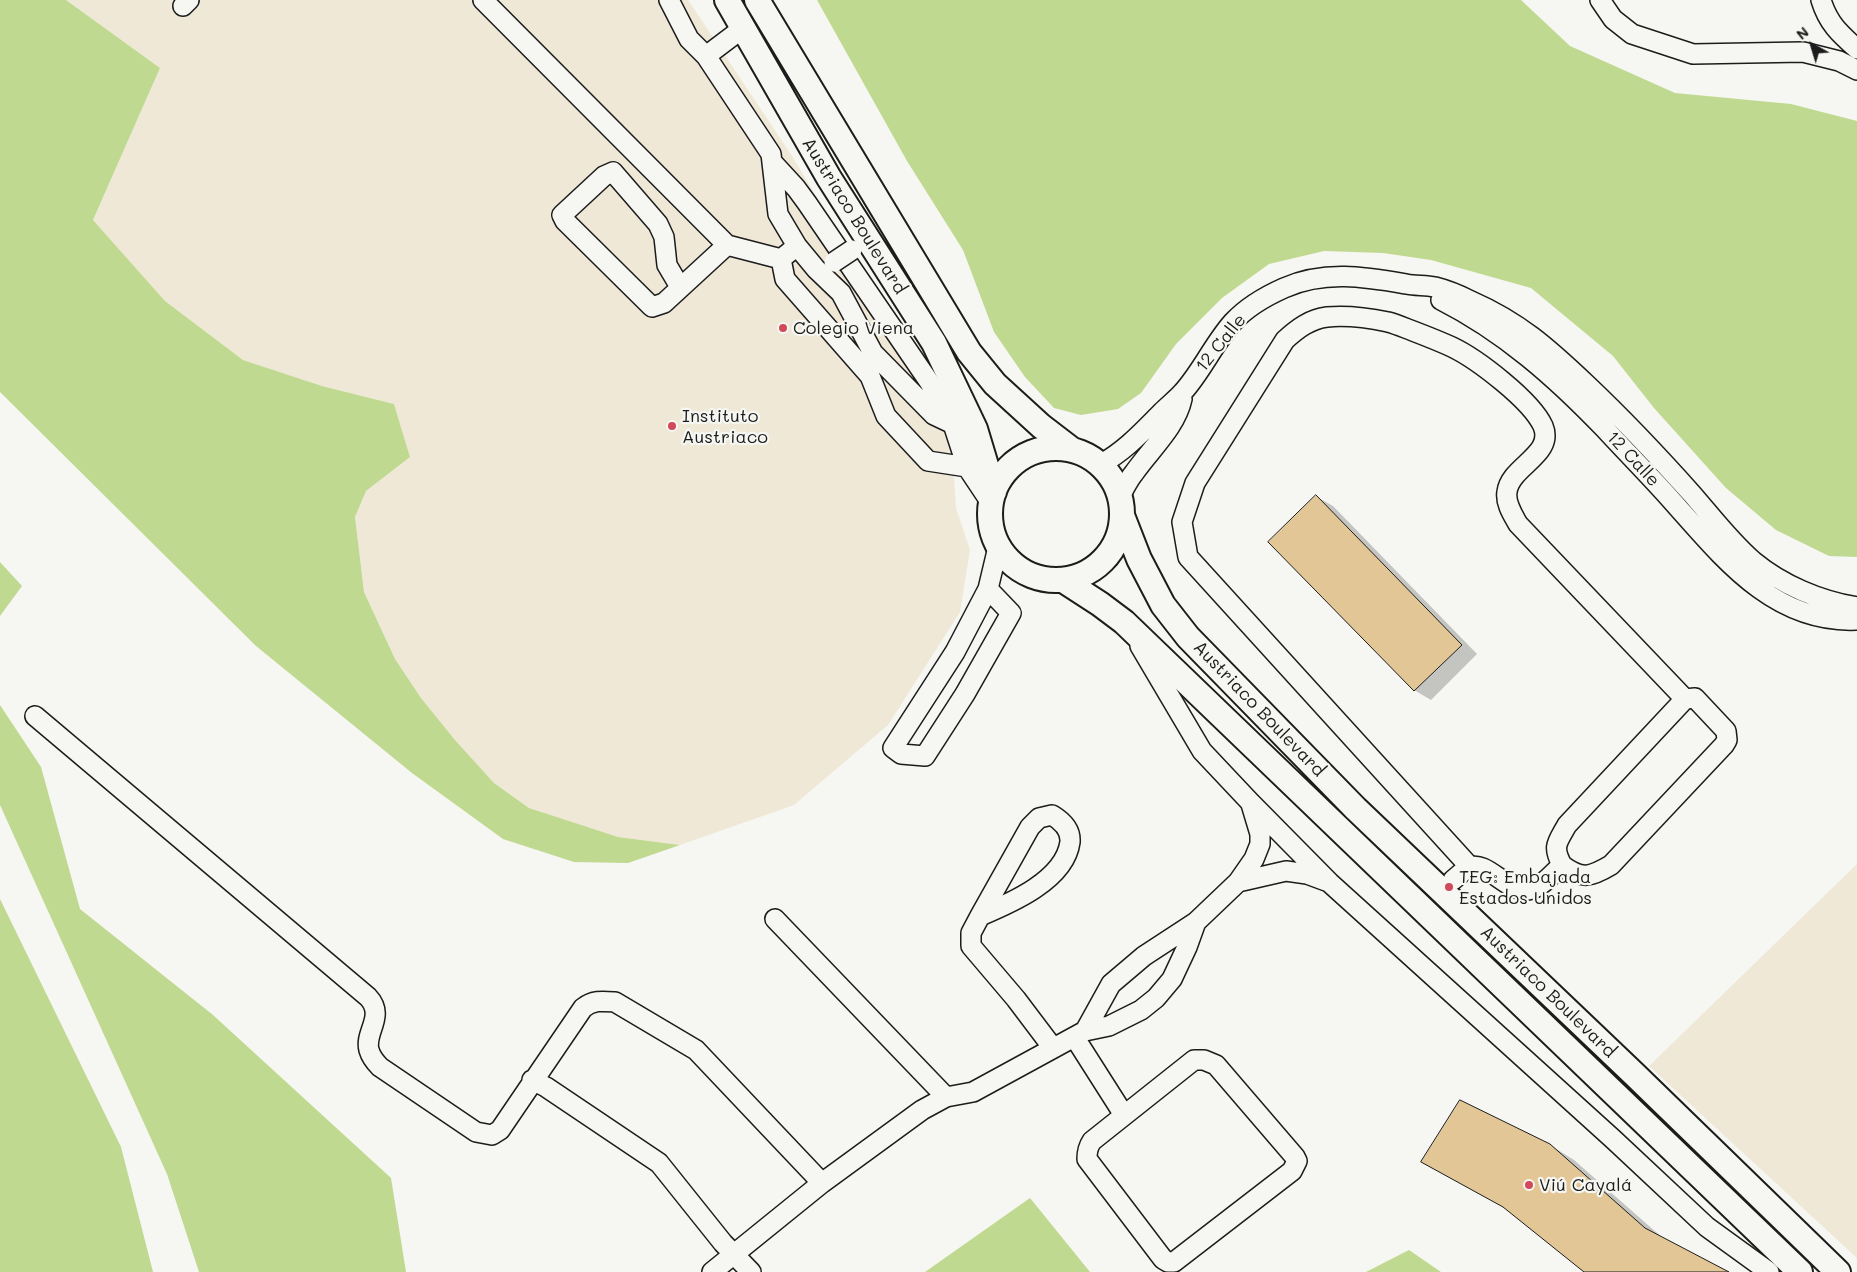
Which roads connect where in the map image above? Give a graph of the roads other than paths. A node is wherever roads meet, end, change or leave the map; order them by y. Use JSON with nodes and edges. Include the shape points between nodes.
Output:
{"nodes":[{"id":1,"x":483,"y":0,"type":"edge"},
{"id":2,"x":669,"y":0,"type":"edge"},
{"id":3,"x":727,"y":0,"type":"edge"},
{"id":4,"x":757,"y":0,"type":"edge"},
{"id":5,"x":1600,"y":0,"type":"edge"},
{"id":6,"x":1821,"y":0,"type":"edge"},
{"id":7,"x":743,"y":28,"type":"junction"},
{"id":8,"x":1857,"y":49,"type":"edge"},
{"id":9,"x":706,"y":56,"type":"junction"},
{"id":10,"x":1857,"y":70,"type":"edge"},
{"id":11,"x":772,"y":163,"type":"junction"},
{"id":12,"x":829,"y":178,"type":"junction"},
{"id":13,"x":727,"y":245,"type":"junction"},
{"id":14,"x":797,"y":246,"type":"junction"},
{"id":15,"x":781,"y":259,"type":"junction"},
{"id":16,"x":816,"y":269,"type":"junction"},
{"id":17,"x":1408,"y":284,"type":"junction"},
{"id":18,"x":680,"y":287,"type":"junction"},
{"id":19,"x":1183,"y":392,"type":"junction"},
{"id":20,"x":953,"y":424,"type":"junction"},
{"id":21,"x":1071,"y":449,"type":"junction"},
{"id":22,"x":1100,"y":464,"type":"junction"},
{"id":23,"x":967,"y":467,"type":"junction"},
{"id":24,"x":992,"y":497,"type":"junction"},
{"id":25,"x":1122,"y":507,"type":"junction"},
{"id":26,"x":998,"y":547,"type":"junction"},
{"id":27,"x":1063,"y":580,"type":"junction"},
{"id":28,"x":988,"y":589,"type":"junction"},
{"id":29,"x":1857,"y":607,"type":"edge"},
{"id":30,"x":1857,"y":620,"type":"edge"},
{"id":31,"x":1124,"y":622,"type":"junction"},
{"id":32,"x":1685,"y":699,"type":"junction"},
{"id":33,"x":35,"y":716,"type":"dead end"},
{"id":34,"x":1251,"y":803,"type":"junction"},
{"id":35,"x":1562,"y":865,"type":"junction"},
{"id":36,"x":1470,"y":867,"type":"junction"},
{"id":37,"x":1453,"y":880,"type":"dead end"},
{"id":38,"x":1238,"y":882,"type":"junction"},
{"id":39,"x":1330,"y":883,"type":"junction"},
{"id":40,"x":980,"y":916,"type":"junction"},
{"id":41,"x":775,"y":919,"type":"dead end"},
{"id":42,"x":1196,"y":922,"type":"junction"},
{"id":43,"x":1080,"y":1034,"type":"junction"},
{"id":44,"x":1052,"y":1048,"type":"junction"},
{"id":45,"x":532,"y":1080,"type":"junction"},
{"id":46,"x":946,"y":1097,"type":"junction"},
{"id":47,"x":1124,"y":1115,"type":"junction"},
{"id":48,"x":822,"y":1183,"type":"junction"},
{"id":49,"x":734,"y":1254,"type":"junction"},
{"id":50,"x":712,"y":1272,"type":"edge"},
{"id":51,"x":751,"y":1272,"type":"edge"},
{"id":52,"x":1769,"y":1272,"type":"edge"},
{"id":53,"x":1800,"y":1272,"type":"edge"},
{"id":54,"x":1838,"y":1272,"type":"edge"}],
"edges":[{"from":1,"to":13,"type":"street"},
{"from":2,"to":9,"type":"street","via":[[690,39]]},
{"from":3,"to":7,"type":"main road","name":"Austriaco Boulevard"},
{"from":4,"to":21,"type":"main road","name":"Austriaco Boulevard","via":[[968,352],[995,384]]},
{"from":5,"to":10,"type":"street","via":[[1613,19],[1632,34],[1693,54],[1803,52],[1839,61]]},
{"from":6,"to":8,"type":"street","via":[[1833,26]]},
{"from":7,"to":9,"type":"street"},
{"from":7,"to":12,"type":"main road","name":"Austriaco Boulevard"},
{"from":9,"to":11,"type":"street","via":[[771,154]]},
{"from":11,"to":14,"type":"street","via":[[778,214]]},
{"from":11,"to":20,"type":"street","via":[[813,211],[930,383]]},
{"from":12,"to":16,"type":"street","bridge":true,"via":[[836,206],[854,238],[852,250]]},
{"from":12,"to":24,"type":"main road","name":"Austriaco Boulevard","via":[[934,343],[975,429]]},
{"from":13,"to":15,"type":"street"},
{"from":13,"to":18,"type":"street"},
{"from":14,"to":15,"type":"street"},
{"from":14,"to":16,"type":"street"},
{"from":15,"to":23,"type":"street","via":[[784,279],[870,376],[886,416],[928,462]]},
{"from":16,"to":20,"type":"street","via":[[841,293],[873,353],[934,415]]},
{"from":17,"to":19,"type":"street","name":"12 Calle","via":[[1336,276],[1306,280],[1281,289],[1234,321]]},
{"from":17,"to":29,"type":"street","name":"12 Calle","via":[[1435,287],[1456,294],[1522,328],[1621,418],[1754,562],[1798,589]]},
{"from":17,"to":30,"type":"street","name":"12 Calle","via":[[1478,320],[1533,361],[1641,466],[1716,550],[1756,588],[1796,609],[1822,617]]},
{"from":18,"to":18,"type":"street","via":[[664,303],[652,307],[562,215],[604,176],[613,172],[658,224],[664,237],[667,265]]},
{"from":19,"to":22,"type":"street","name":"12 Calle","via":[[1136,438]]},
{"from":19,"to":25,"type":"street","name":"12 Calle","via":[[1172,422],[1133,474]]},
{"from":20,"to":23,"type":"street"},
{"from":21,"to":22,"type":"main road"},
{"from":21,"to":24,"type":"main road","via":[[1050,448],[1020,458],[1004,473]]},
{"from":22,"to":25,"type":"main road","via":[[1114,480]]},
{"from":23,"to":24,"type":"street"},
{"from":24,"to":26,"type":"main road","via":[[991,528]]},
{"from":25,"to":27,"type":"main road","via":[[1117,540],[1104,560],[1085,574]]},
{"from":25,"to":54,"type":"main road","name":"Austriaco Boulevard","via":[[1139,559],[1163,605],[1188,637],[1356,809]]},
{"from":26,"to":27,"type":"main road","via":[[1011,564],[1023,572],[1043,579]]},
{"from":26,"to":28,"type":"street"},
{"from":27,"to":31,"type":"main road","name":"Austriaco Boulevard"},
{"from":28,"to":28,"type":"street","via":[[955,652],[893,748],[901,754],[925,756],[1011,613]]},
{"from":31,"to":34,"type":"street","via":[[1202,751]]},
{"from":31,"to":53,"type":"main road","name":"Austriaco Boulevard"},
{"from":32,"to":35,"type":"street","via":[[1567,825],[1557,842],[1556,853]]},
{"from":32,"to":35,"type":"street","via":[[1695,698],[1726,731],[1724,745],[1611,865],[1596,874],[1584,875],[1574,874]]},
{"from":32,"to":36,"type":"street","via":[[1518,524],[1507,492],[1513,478],[1542,447],[1545,439],[1543,427],[1525,401],[1453,347],[1389,322],[1326,317],[1303,324],[1285,340],[1195,483],[1182,522],[1188,557]]},
{"from":33,"to":45,"type":"street","via":[[375,1004],[368,1048],[380,1067],[483,1135],[492,1135],[500,1130]]},
{"from":34,"to":38,"type":"street","via":[[1260,844]]},
{"from":34,"to":39,"type":"street"},
{"from":35,"to":36,"type":"street","via":[[1541,884],[1525,890],[1508,885],[1484,868]]},
{"from":36,"to":37,"type":"street"},
{"from":38,"to":39,"type":"street","via":[[1286,871],[1308,874]]},
{"from":38,"to":42,"type":"street"},
{"from":39,"to":52,"type":"street","via":[[1707,1227]]},
{"from":40,"to":40,"type":"street","via":[[1030,827],[1039,818],[1052,815],[1062,821],[1070,838],[1062,863],[1036,887]]},
{"from":40,"to":44,"type":"street","via":[[971,933],[971,946]]},
{"from":41,"to":46,"type":"street"},
{"from":42,"to":43,"type":"street","via":[[1144,956],[1112,984]]},
{"from":42,"to":43,"type":"street","via":[[1172,979],[1156,998],[1125,1020]]},
{"from":43,"to":44,"type":"street"},
{"from":43,"to":47,"type":"street"},
{"from":44,"to":46,"type":"street","via":[[973,1092]]},
{"from":45,"to":48,"type":"street","via":[[583,1008],[600,1001],[615,1002],[696,1050]]},
{"from":45,"to":49,"type":"street","via":[[659,1163]]},
{"from":46,"to":48,"type":"street","via":[[922,1110]]},
{"from":47,"to":47,"type":"street","via":[[1194,1060],[1204,1060],[1216,1066],[1297,1161],[1292,1171],[1174,1262],[1168,1262],[1162,1259],[1087,1159],[1092,1141]]},
{"from":48,"to":49,"type":"street"},
{"from":49,"to":50,"type":"street"},
{"from":49,"to":51,"type":"street"}]}
